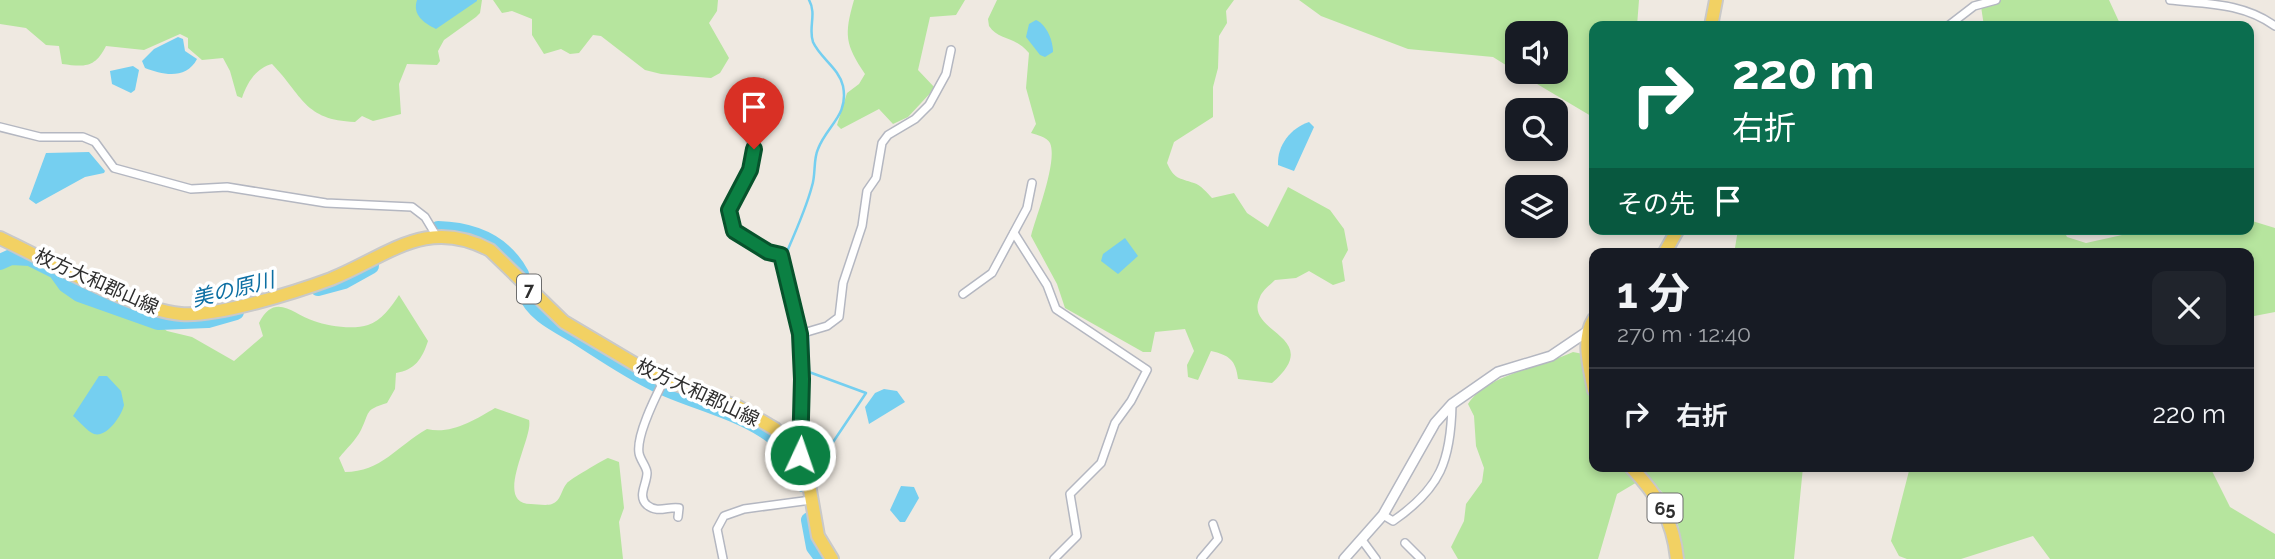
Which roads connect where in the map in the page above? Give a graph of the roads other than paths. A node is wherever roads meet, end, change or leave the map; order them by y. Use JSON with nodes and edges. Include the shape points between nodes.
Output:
{"nodes":[{"id":1,"x":1716,"y":0,"type":"edge"},
{"id":2,"x":1996,"y":0,"type":"edge"},
{"id":3,"x":2170,"y":0,"type":"edge"},
{"id":4,"x":1712,"y":21,"type":"edge"},
{"id":5,"x":1954,"y":21,"type":"edge"},
{"id":6,"x":2275,"y":26,"type":"edge"},
{"id":7,"x":951,"y":50,"type":"dead end"},
{"id":8,"x":0,"y":127,"type":"edge"},
{"id":9,"x":746,"y":130,"type":"dead end"},
{"id":10,"x":1032,"y":183,"type":"dead end"},
{"id":11,"x":1014,"y":233,"type":"junction"},
{"id":12,"x":437,"y":237,"type":"junction"},
{"id":13,"x":0,"y":238,"type":"edge"},
{"id":14,"x":963,"y":294,"type":"dead end"},
{"id":15,"x":1588,"y":331,"type":"joint"},
{"id":16,"x":800,"y":334,"type":"junction"},
{"id":17,"x":1589,"y":341,"type":"edge"},
{"id":18,"x":664,"y":380,"type":"junction"},
{"id":19,"x":1452,"y":404,"type":"junction"},
{"id":20,"x":800,"y":455,"type":"junction"},
{"id":21,"x":1635,"y":472,"type":"edge"},
{"id":22,"x":811,"y":500,"type":"junction"},
{"id":23,"x":1383,"y":515,"type":"junction"},
{"id":24,"x":678,"y":517,"type":"dead end"},
{"id":25,"x":1213,"y":524,"type":"dead end"},
{"id":26,"x":1362,"y":540,"type":"junction"},
{"id":27,"x":1405,"y":544,"type":"dead end"},
{"id":28,"x":723,"y":559,"type":"edge"},
{"id":29,"x":832,"y":559,"type":"edge"},
{"id":30,"x":1054,"y":559,"type":"edge"},
{"id":31,"x":1201,"y":559,"type":"edge"},
{"id":32,"x":1344,"y":559,"type":"edge"},
{"id":33,"x":1376,"y":559,"type":"edge"},
{"id":34,"x":1421,"y":559,"type":"edge"},
{"id":35,"x":1677,"y":559,"type":"edge"}],
"edges":[{"from":1,"to":4,"type":"main road"},
{"from":2,"to":5,"type":"street","via":[[1974,6]]},
{"from":3,"to":6,"type":"street","via":[[2226,5]]},
{"from":7,"to":16,"type":"street","via":[[946,74],[929,105],[882,143],[876,178],[867,191],[862,226],[843,283],[839,317]]},
{"from":8,"to":12,"type":"street","via":[[40,137],[83,137],[95,142],[114,168],[191,189],[227,187],[326,203],[412,207],[425,216]]},
{"from":9,"to":16,"type":"street","via":[[754,158],[729,210],[734,231],[781,255]]},
{"from":10,"to":11,"type":"street","via":[[1027,208]]},
{"from":11,"to":14,"type":"street","via":[[992,273]]},
{"from":11,"to":30,"type":"street","via":[[1047,285],[1056,309],[1147,370],[1115,423],[1101,463],[1070,494],[1077,536]]},
{"from":12,"to":13,"type":"main road","name":"枚方大和郡山線","number":"7","via":[[399,244],[331,279],[203,314],[181,314],[133,300]]},
{"from":12,"to":18,"type":"main road","name":"枚方大和郡山線","number":"7","via":[[457,237],[490,250],[564,323]]},
{"from":15,"to":17,"type":"main road"},
{"from":15,"to":19,"type":"street","via":[[1551,356],[1499,372]]},
{"from":16,"to":20,"type":"street"},
{"from":18,"to":20,"type":"main road","name":"枚方大和郡山線","number":"7","via":[[759,418]]},
{"from":18,"to":24,"type":"street","via":[[638,450],[647,472],[642,493],[652,508],[678,508]]},
{"from":19,"to":23,"type":"street","via":[[1436,423]]},
{"from":19,"to":23,"type":"street","via":[[1447,459],[1429,492],[1393,520]]},
{"from":20,"to":22,"type":"main road"},
{"from":21,"to":35,"type":"main road","number":"65","via":[[1663,504]]},
{"from":22,"to":28,"type":"street","via":[[724,516],[717,529]]},
{"from":22,"to":29,"type":"main road","via":[[818,536]]},
{"from":23,"to":26,"type":"street"},
{"from":25,"to":31,"type":"street","via":[[1218,539]]},
{"from":26,"to":32,"type":"street"},
{"from":26,"to":33,"type":"street"},
{"from":27,"to":34,"type":"street"}]}
